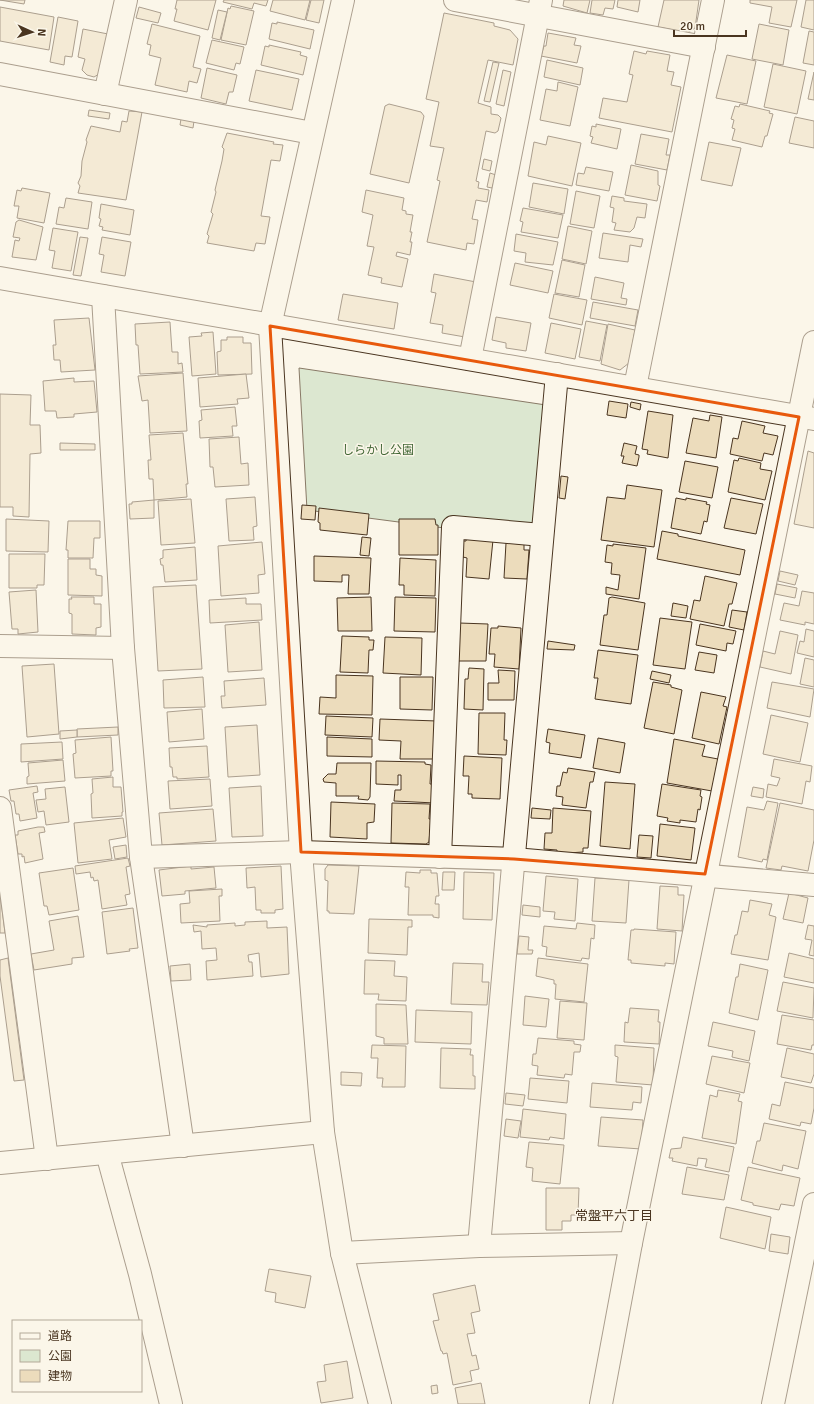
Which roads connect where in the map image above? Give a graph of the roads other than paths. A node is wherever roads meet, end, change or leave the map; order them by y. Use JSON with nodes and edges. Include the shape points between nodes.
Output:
{"nodes":[{"id":1,"x":126,"y":0,"type":"edge"},
{"id":2,"x":343,"y":0,"type":"edge"},
{"id":3,"x":455,"y":0,"type":"edge"},
{"id":4,"x":713,"y":0,"type":"edge"},
{"id":5,"x":539,"y":8,"type":"edge"},
{"id":6,"x":704,"y":47,"type":"junction"},
{"id":7,"x":0,"y":74,"type":"edge"},
{"id":8,"x":105,"y":94,"type":"junction"},
{"id":9,"x":312,"y":132,"type":"junction"},
{"id":10,"x":0,"y":278,"type":"edge"},
{"id":11,"x":103,"y":296,"type":"junction"},
{"id":12,"x":270,"y":326,"type":"junction"},
{"id":13,"x":814,"y":342,"type":"edge"},
{"id":14,"x":470,"y":359,"type":"junction"},
{"id":15,"x":557,"y":374,"type":"junction"},
{"id":16,"x":635,"y":387,"type":"junction"},
{"id":17,"x":806,"y":418,"type":"edge"},
{"id":18,"x":542,"y":535,"type":"junction"},
{"id":19,"x":0,"y":646,"type":"edge"},
{"id":20,"x":123,"y":648,"type":"junction"},
{"id":21,"x":0,"y":808,"type":"edge"},
{"id":22,"x":301,"y":852,"type":"junction"},
{"id":23,"x":440,"y":856,"type":"junction"},
{"id":24,"x":141,"y":857,"type":"junction"},
{"id":25,"x":514,"y":859,"type":"junction"},
{"id":26,"x":705,"y":874,"type":"junction"},
{"id":27,"x":814,"y":885,"type":"edge"},
{"id":28,"x":323,"y":1132,"type":"junction"},
{"id":29,"x":183,"y":1146,"type":"junction"},
{"id":30,"x":107,"y":1153,"type":"junction"},
{"id":31,"x":47,"y":1159,"type":"junction"},
{"id":32,"x":0,"y":1163,"type":"edge"},
{"id":33,"x":814,"y":1204,"type":"edge"},
{"id":34,"x":631,"y":1244,"type":"junction"},
{"id":35,"x":479,"y":1246,"type":"junction"},
{"id":36,"x":342,"y":1253,"type":"junction"},
{"id":37,"x":171,"y":1404,"type":"edge"},
{"id":38,"x":380,"y":1404,"type":"edge"},
{"id":39,"x":601,"y":1404,"type":"edge"},
{"id":40,"x":773,"y":1404,"type":"edge"}],
"edges":[{"from":1,"to":8,"type":"street"},
{"from":2,"to":9,"type":"street"},
{"from":3,"to":5,"type":"street"},
{"from":4,"to":6,"type":"street"},
{"from":5,"to":6,"type":"street"},
{"from":5,"to":14,"type":"street"},
{"from":6,"to":16,"type":"street"},
{"from":7,"to":8,"type":"street"},
{"from":8,"to":9,"type":"street"},
{"from":9,"to":12,"type":"street"},
{"from":10,"to":11,"type":"street"},
{"from":11,"to":12,"type":"street"},
{"from":11,"to":20,"type":"street"},
{"from":12,"to":14,"type":"street"},
{"from":12,"to":22,"type":"street"},
{"from":13,"to":17,"type":"street"},
{"from":14,"to":15,"type":"street"},
{"from":15,"to":16,"type":"street"},
{"from":15,"to":18,"type":"street"},
{"from":16,"to":17,"type":"street"},
{"from":17,"to":26,"type":"street"},
{"from":18,"to":23,"type":"street","via":[[453,527]]},
{"from":18,"to":25,"type":"street"},
{"from":19,"to":20,"type":"street"},
{"from":20,"to":24,"type":"street"},
{"from":21,"to":31,"type":"street"},
{"from":22,"to":23,"type":"street"},
{"from":22,"to":24,"type":"street"},
{"from":22,"to":28,"type":"street"},
{"from":23,"to":25,"type":"street"},
{"from":24,"to":29,"type":"street"},
{"from":25,"to":26,"type":"street"},
{"from":25,"to":35,"type":"street"},
{"from":26,"to":27,"type":"street"},
{"from":26,"to":34,"type":"street"},
{"from":28,"to":29,"type":"street"},
{"from":28,"to":36,"type":"street"},
{"from":29,"to":30,"type":"street"},
{"from":30,"to":31,"type":"street"},
{"from":30,"to":37,"type":"street","via":[[140,1274]]},
{"from":31,"to":32,"type":"street"},
{"from":33,"to":40,"type":"street"},
{"from":34,"to":35,"type":"street"},
{"from":34,"to":39,"type":"street"},
{"from":35,"to":36,"type":"street"},
{"from":36,"to":38,"type":"street"}]}
